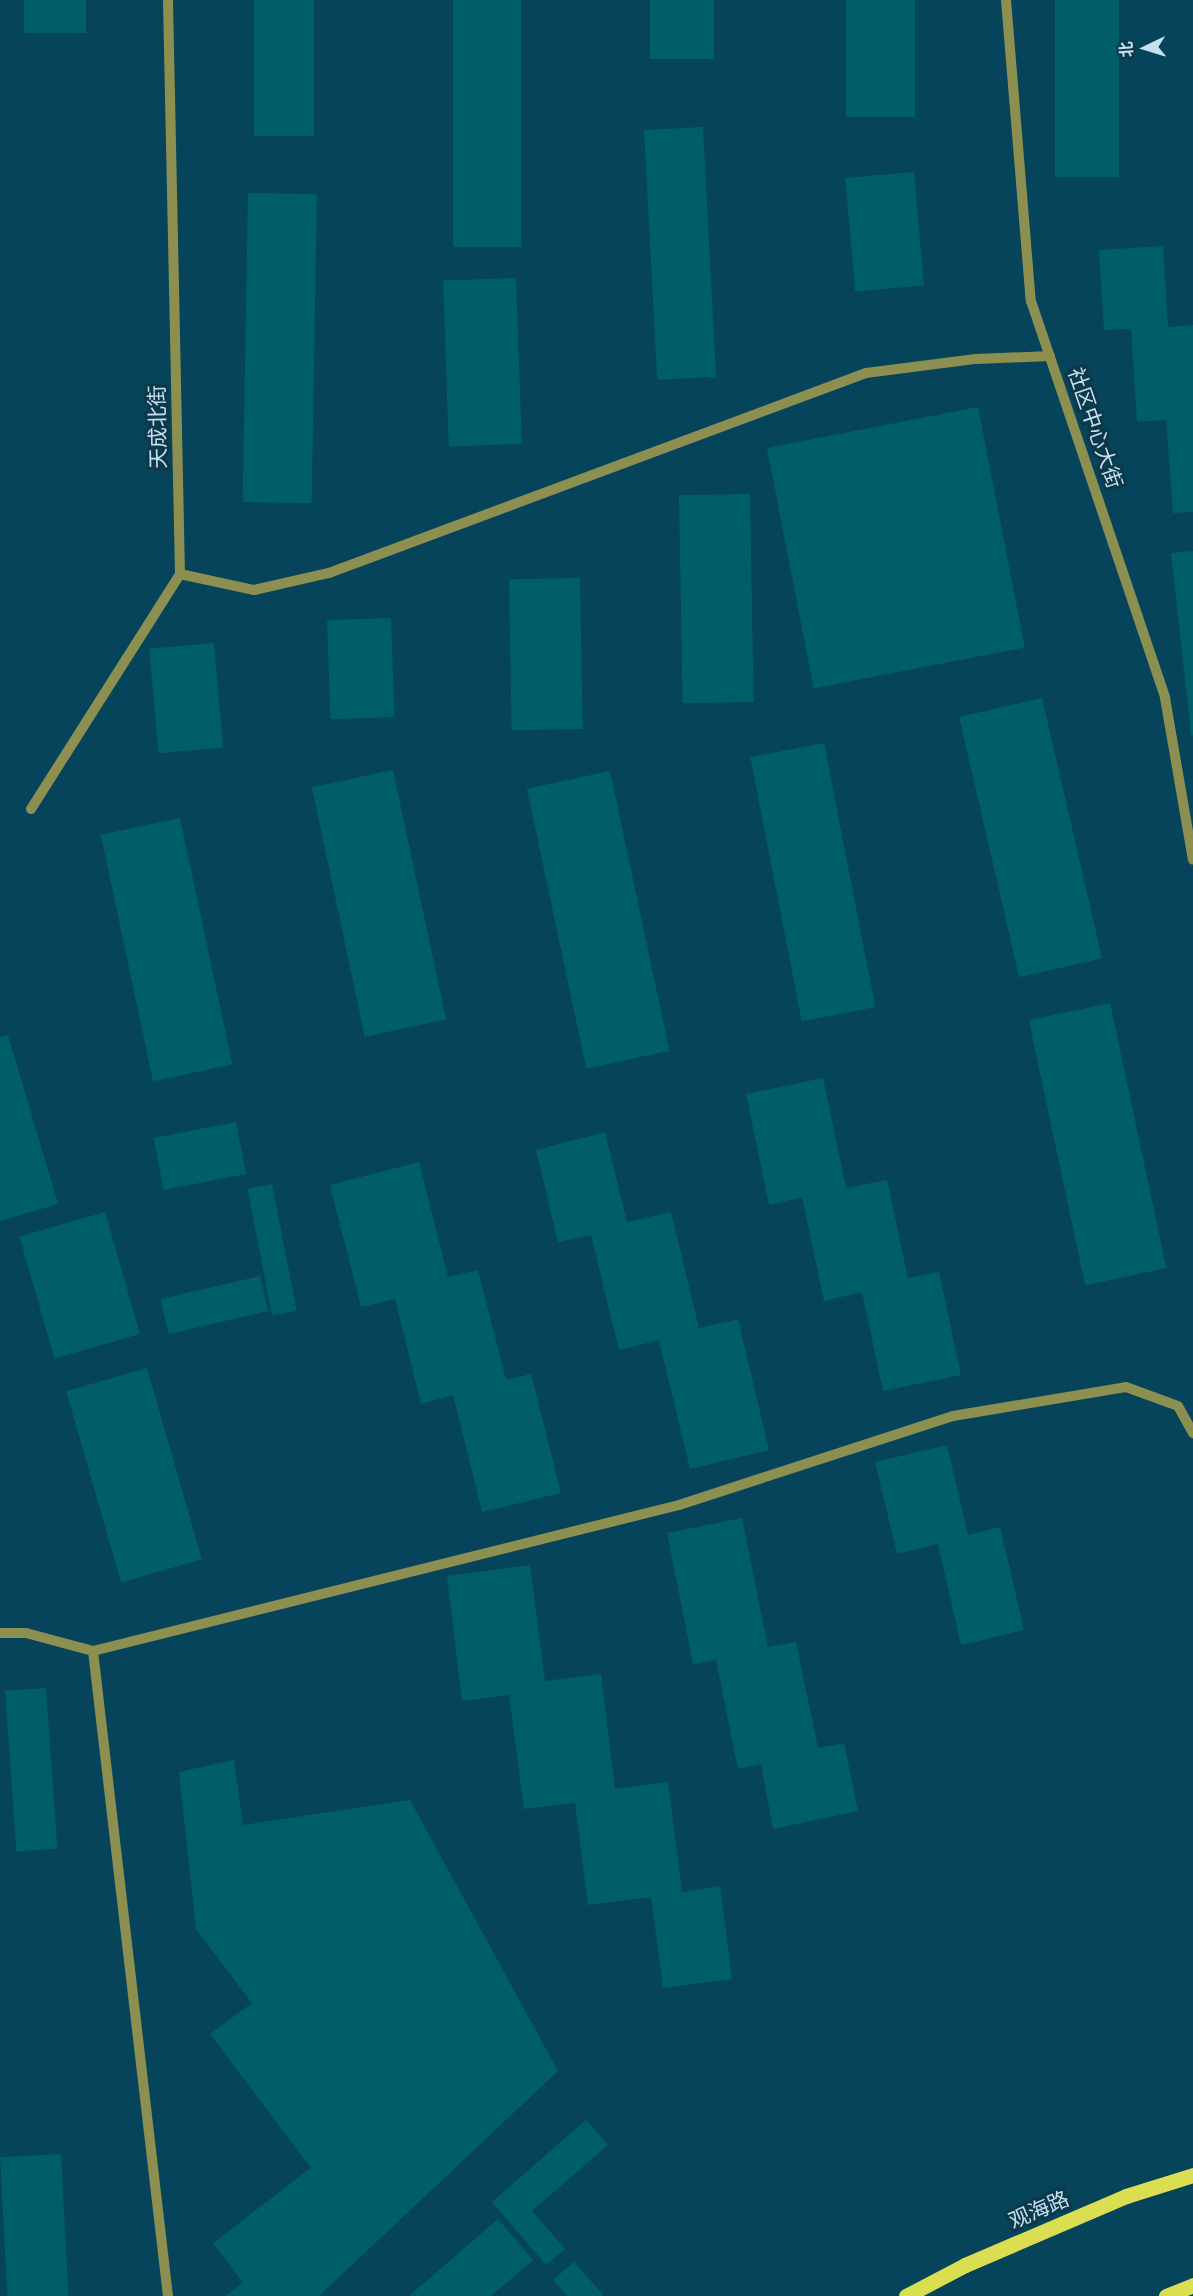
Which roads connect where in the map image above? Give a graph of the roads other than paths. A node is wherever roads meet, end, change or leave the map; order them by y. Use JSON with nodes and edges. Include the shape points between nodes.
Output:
{"nodes":[{"id":1,"x":168,"y":0,"type":"edge"},
{"id":2,"x":1006,"y":0,"type":"edge"},
{"id":3,"x":1050,"y":356,"type":"junction"},
{"id":4,"x":180,"y":574,"type":"junction"},
{"id":5,"x":31,"y":809,"type":"dead end"},
{"id":6,"x":1193,"y":860,"type":"edge"},
{"id":7,"x":1193,"y":1433,"type":"edge"},
{"id":8,"x":0,"y":1633,"type":"edge"},
{"id":9,"x":93,"y":1651,"type":"junction"},
{"id":10,"x":1193,"y":2175,"type":"edge"},
{"id":11,"x":1193,"y":2285,"type":"edge"},
{"id":12,"x":168,"y":2296,"type":"edge"},
{"id":13,"x":906,"y":2296,"type":"edge"},
{"id":14,"x":1166,"y":2296,"type":"edge"}],
"edges":[{"from":1,"to":4,"type":"street","name":"天成北街"},
{"from":2,"to":3,"type":"street","name":"社区中心大街","via":[[1031,301]]},
{"from":3,"to":4,"type":"street","via":[[976,359],[866,373],[329,573],[254,590]]},
{"from":3,"to":6,"type":"street","name":"社区中心大街","via":[[1165,698]]},
{"from":4,"to":5,"type":"street"},
{"from":7,"to":9,"type":"street","via":[[1178,1406],[1126,1387],[953,1416],[678,1505]]},
{"from":8,"to":9,"type":"street","via":[[26,1634]]},
{"from":9,"to":12,"type":"street"},
{"from":10,"to":13,"type":"main road","name":"观海路","via":[[1126,2196],[965,2265]]},
{"from":11,"to":14,"type":"main road"}]}
